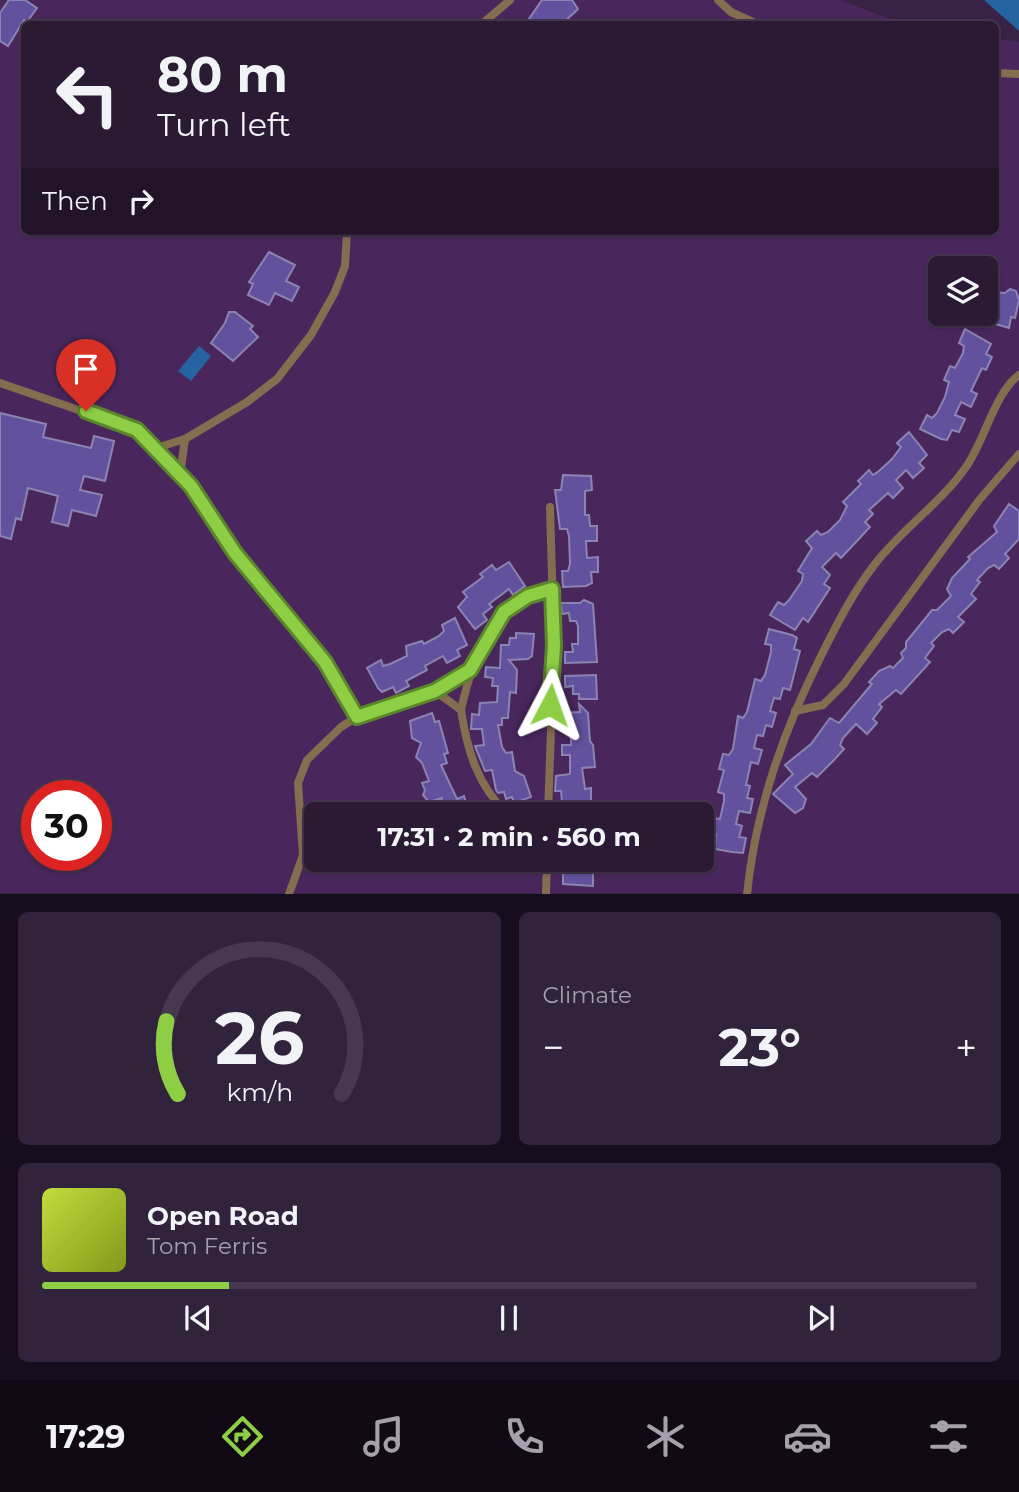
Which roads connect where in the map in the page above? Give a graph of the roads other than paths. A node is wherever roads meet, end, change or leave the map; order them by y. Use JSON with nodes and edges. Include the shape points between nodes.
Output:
{"nodes":[{"id":1,"x":510,"y":0,"type":"edge"},
{"id":2,"x":718,"y":0,"type":"edge"},
{"id":3,"x":486,"y":21,"type":"edge"},
{"id":4,"x":750,"y":21,"type":"edge"},
{"id":5,"x":999,"y":73,"type":"edge"},
{"id":6,"x":1019,"y":74,"type":"edge"},
{"id":7,"x":347,"y":235,"type":"edge"},
{"id":8,"x":1019,"y":375,"type":"edge"},
{"id":9,"x":0,"y":383,"type":"edge"},
{"id":10,"x":185,"y":439,"type":"junction"},
{"id":11,"x":156,"y":448,"type":"junction"},
{"id":12,"x":1019,"y":454,"type":"edge"},
{"id":13,"x":180,"y":475,"type":"junction"},
{"id":14,"x":550,"y":506,"type":"dead end"},
{"id":15,"x":552,"y":589,"type":"junction"},
{"id":16,"x":470,"y":670,"type":"junction"},
{"id":17,"x":435,"y":691,"type":"junction"},
{"id":18,"x":461,"y":710,"type":"junction"},
{"id":19,"x":794,"y":711,"type":"junction"},
{"id":20,"x":357,"y":717,"type":"junction"},
{"id":21,"x":495,"y":802,"type":"edge"},
{"id":22,"x":548,"y":802,"type":"edge"},
{"id":23,"x":547,"y":872,"type":"edge"},
{"id":24,"x":289,"y":894,"type":"edge"},
{"id":25,"x":546,"y":894,"type":"edge"},
{"id":26,"x":747,"y":894,"type":"edge"}],
"edges":[{"from":1,"to":3,"type":"street"},
{"from":2,"to":4,"type":"street"},
{"from":5,"to":6,"type":"street"},
{"from":7,"to":10,"type":"street","via":[[345,266],[335,292],[311,335],[277,379]]},
{"from":8,"to":19,"type":"street","via":[[1002,393],[984,438],[956,481],[890,546],[864,579]]},
{"from":9,"to":11,"type":"street","via":[[137,430]]},
{"from":10,"to":11,"type":"street"},
{"from":10,"to":13,"type":"street"},
{"from":11,"to":13,"type":"street"},
{"from":12,"to":19,"type":"street","via":[[980,499],[844,684],[823,705]]},
{"from":13,"to":20,"type":"street","via":[[235,553],[325,662]]},
{"from":14,"to":15,"type":"street"},
{"from":15,"to":16,"type":"street","via":[[528,596],[504,612]]},
{"from":15,"to":22,"type":"street"},
{"from":16,"to":17,"type":"street"},
{"from":16,"to":18,"type":"street"},
{"from":17,"to":18,"type":"street"},
{"from":17,"to":20,"type":"street"},
{"from":18,"to":21,"type":"street","via":[[466,743]]},
{"from":19,"to":26,"type":"street","via":[[761,809]]},
{"from":20,"to":24,"type":"street","via":[[307,760],[298,783],[303,855]]},
{"from":23,"to":25,"type":"street"}]}
